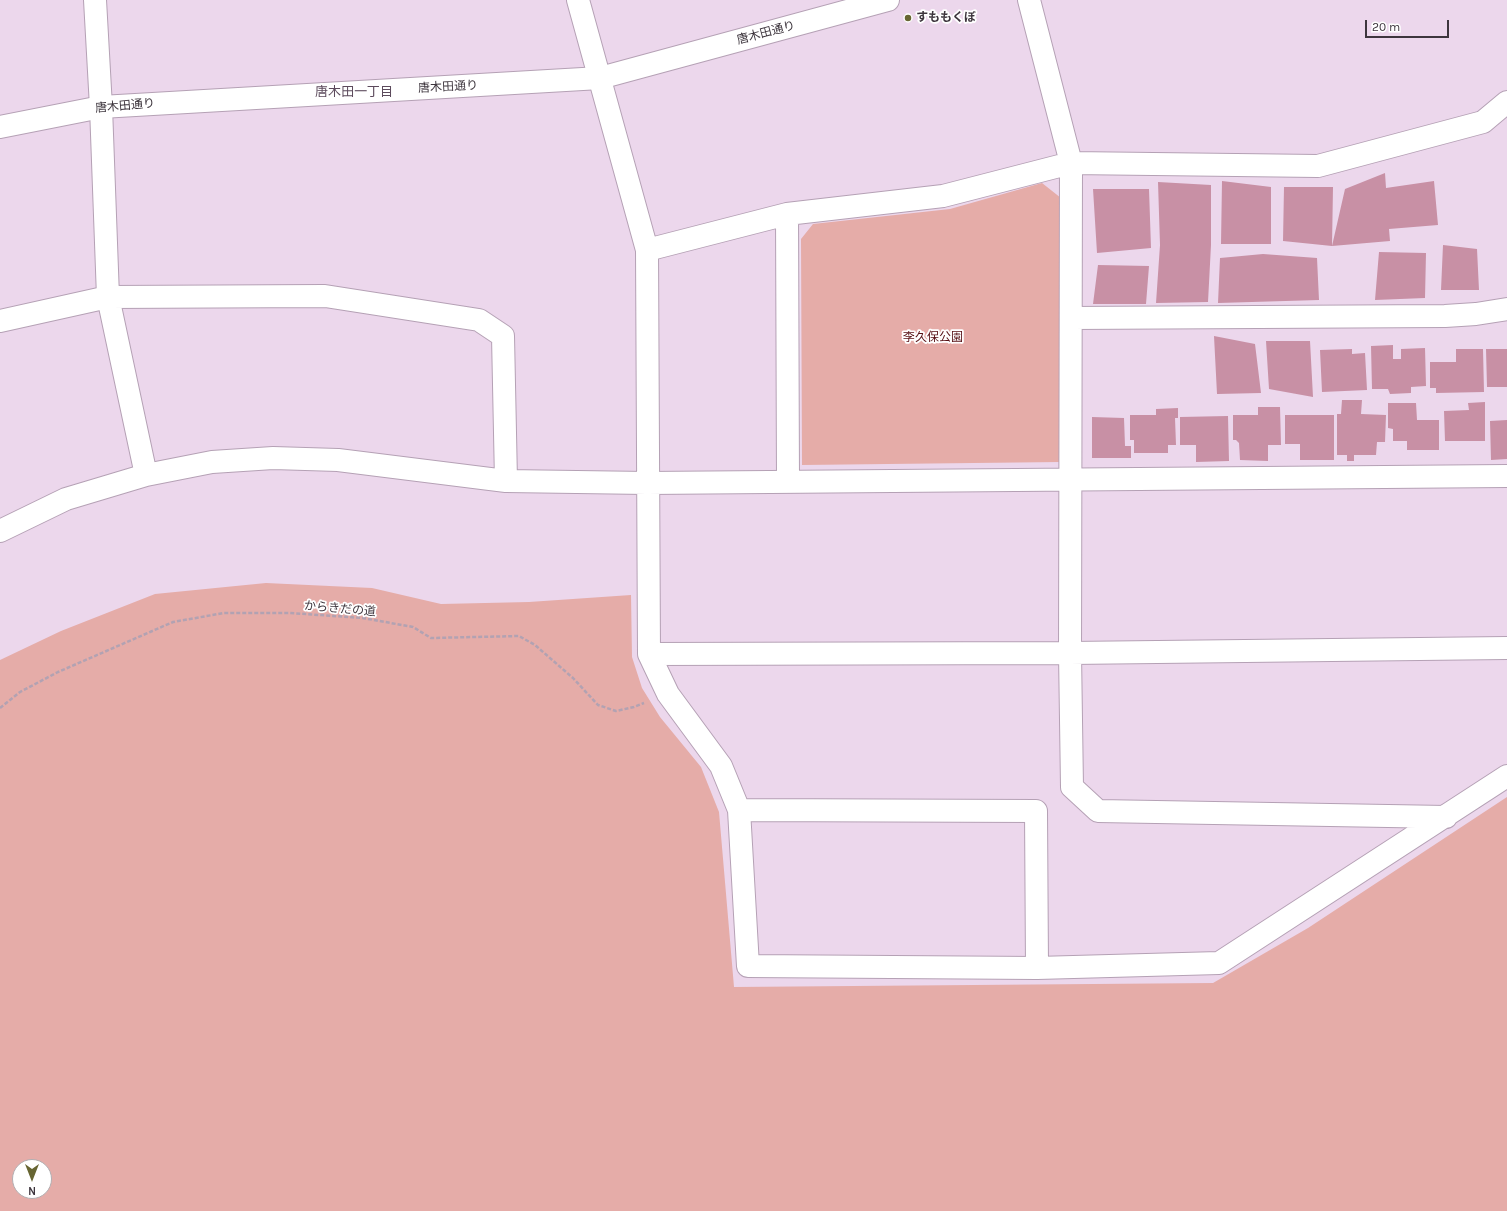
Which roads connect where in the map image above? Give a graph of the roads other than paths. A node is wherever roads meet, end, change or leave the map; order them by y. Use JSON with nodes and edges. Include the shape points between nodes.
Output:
{"nodes":[{"id":1,"x":95,"y":0,"type":"edge"},
{"id":2,"x":578,"y":0,"type":"edge"},
{"id":3,"x":888,"y":0,"type":"edge"},
{"id":4,"x":1029,"y":0,"type":"edge"},
{"id":5,"x":600,"y":78,"type":"junction"},
{"id":6,"x":1507,"y":102,"type":"edge"},
{"id":7,"x":101,"y":107,"type":"junction"},
{"id":8,"x":0,"y":127,"type":"edge"},
{"id":9,"x":1071,"y":163,"type":"junction"},
{"id":10,"x":787,"y":214,"type":"junction"},
{"id":11,"x":647,"y":250,"type":"junction"},
{"id":12,"x":108,"y":297,"type":"junction"},
{"id":13,"x":1507,"y":308,"type":"edge"},
{"id":14,"x":1071,"y":318,"type":"junction"},
{"id":15,"x":0,"y":321,"type":"edge"},
{"id":16,"x":146,"y":475,"type":"junction"},
{"id":17,"x":1507,"y":476,"type":"edge"},
{"id":18,"x":1071,"y":478,"type":"junction"},
{"id":19,"x":506,"y":481,"type":"junction"},
{"id":20,"x":647,"y":482,"type":"junction"},
{"id":21,"x":788,"y":482,"type":"junction"},
{"id":22,"x":0,"y":531,"type":"edge"},
{"id":23,"x":1507,"y":648,"type":"edge"},
{"id":24,"x":1070,"y":653,"type":"junction"},
{"id":25,"x":649,"y":654,"type":"junction"},
{"id":26,"x":1507,"y":776,"type":"edge"},
{"id":27,"x":739,"y":810,"type":"junction"},
{"id":28,"x":1446,"y":817,"type":"junction"},
{"id":29,"x":1037,"y":968,"type":"junction"}],
"edges":[{"from":1,"to":7,"type":"street"},
{"from":2,"to":5,"type":"street"},
{"from":3,"to":5,"type":"street","name":"唐木田通り"},
{"from":4,"to":9,"type":"street"},
{"from":5,"to":7,"type":"street","name":"唐木田通り"},
{"from":5,"to":11,"type":"street"},
{"from":6,"to":9,"type":"street","via":[[1484,122],[1318,166]]},
{"from":7,"to":8,"type":"street","name":"唐木田通り"},
{"from":7,"to":12,"type":"street"},
{"from":9,"to":10,"type":"street","via":[[943,196]]},
{"from":9,"to":14,"type":"street"},
{"from":10,"to":11,"type":"street"},
{"from":10,"to":21,"type":"street"},
{"from":11,"to":20,"type":"street"},
{"from":12,"to":15,"type":"street"},
{"from":12,"to":16,"type":"street"},
{"from":12,"to":19,"type":"street","via":[[325,296],[479,320],[503,336]]},
{"from":13,"to":14,"type":"street","via":[[1446,316]]},
{"from":14,"to":18,"type":"street"},
{"from":16,"to":19,"type":"street","via":[[212,462],[272,458],[338,460]]},
{"from":16,"to":22,"type":"street","via":[[66,499]]},
{"from":17,"to":18,"type":"street"},
{"from":18,"to":21,"type":"street"},
{"from":18,"to":24,"type":"street"},
{"from":19,"to":20,"type":"street"},
{"from":20,"to":21,"type":"street"},
{"from":20,"to":25,"type":"street"},
{"from":23,"to":24,"type":"street"},
{"from":24,"to":25,"type":"street"},
{"from":24,"to":28,"type":"street","via":[[1072,786],[1098,811]]},
{"from":25,"to":27,"type":"street","via":[[668,694],[721,766]]},
{"from":26,"to":28,"type":"street"},
{"from":27,"to":29,"type":"street","via":[[748,966]]},
{"from":27,"to":29,"type":"street","via":[[1036,811]]},
{"from":28,"to":29,"type":"street","via":[[1219,963]]}]}
